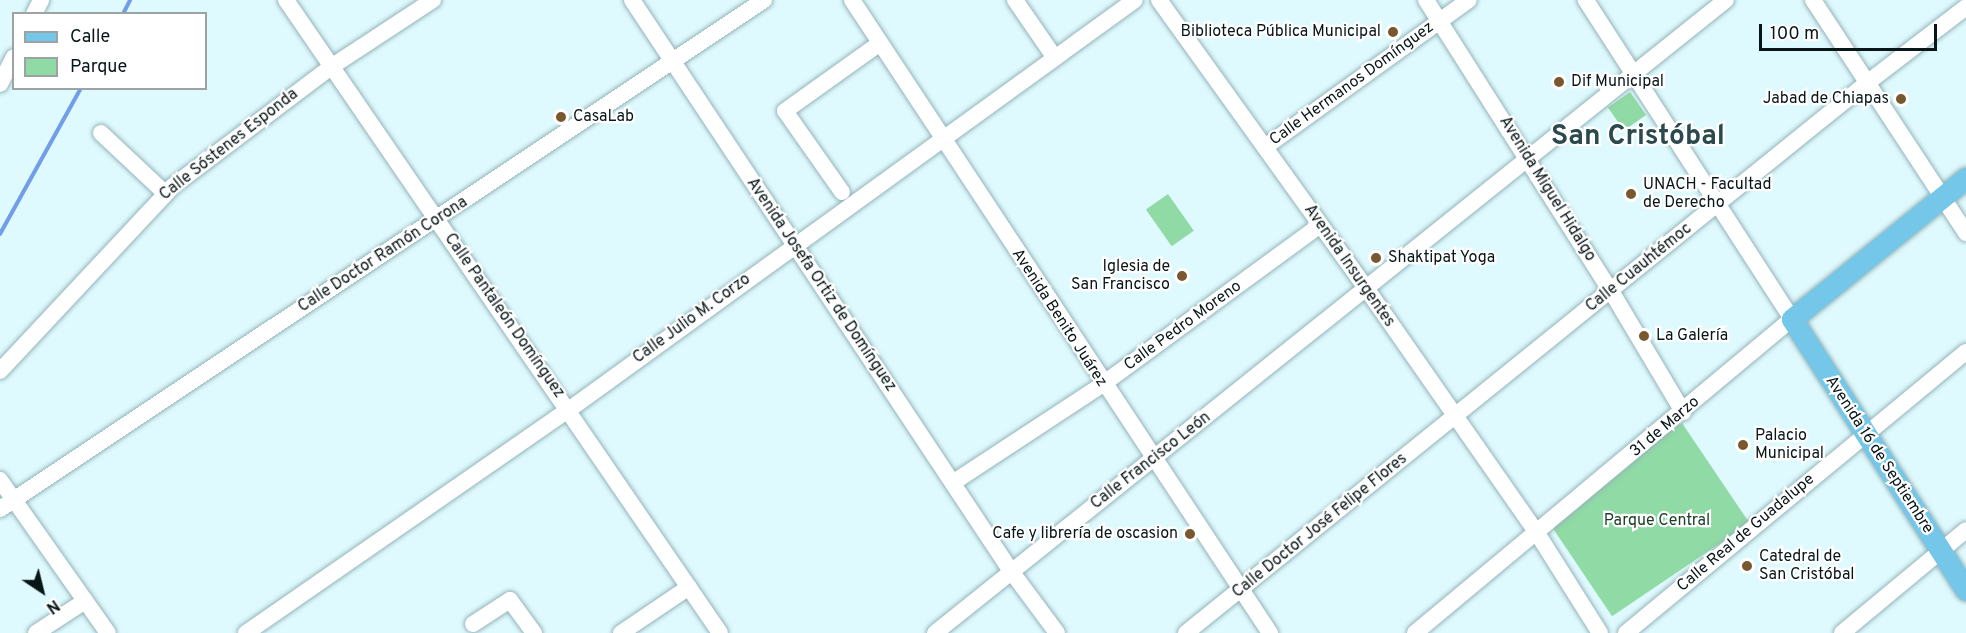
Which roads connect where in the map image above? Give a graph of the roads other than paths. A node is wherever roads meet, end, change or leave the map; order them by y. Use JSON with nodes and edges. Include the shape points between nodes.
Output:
{"nodes":[{"id":1,"x":286,"y":0,"type":"edge"},
{"id":2,"x":433,"y":0,"type":"edge"},
{"id":3,"x":632,"y":0,"type":"edge"},
{"id":4,"x":764,"y":0,"type":"edge"},
{"id":5,"x":852,"y":0,"type":"edge"},
{"id":6,"x":1015,"y":0,"type":"edge"},
{"id":7,"x":1135,"y":0,"type":"edge"},
{"id":8,"x":1159,"y":0,"type":"edge"},
{"id":9,"x":1426,"y":0,"type":"edge"},
{"id":10,"x":1468,"y":0,"type":"edge"},
{"id":11,"x":1586,"y":0,"type":"edge"},
{"id":12,"x":1726,"y":0,"type":"edge"},
{"id":13,"x":1813,"y":0,"type":"edge"},
{"id":14,"x":1966,"y":7,"type":"edge"},
{"id":15,"x":1440,"y":20,"type":"junction"},
{"id":16,"x":880,"y":43,"type":"junction"},
{"id":17,"x":1055,"y":58,"type":"junction"},
{"id":18,"x":12,"y":61,"type":"edge"},
{"id":19,"x":672,"y":63,"type":"junction"},
{"id":20,"x":331,"y":67,"type":"junction"},
{"id":21,"x":1634,"y":77,"type":"junction"},
{"id":22,"x":0,"y":82,"type":"edge"},
{"id":23,"x":1867,"y":83,"type":"junction"},
{"id":24,"x":101,"y":133,"type":"dead end"},
{"id":25,"x":942,"y":140,"type":"junction"},
{"id":26,"x":1265,"y":147,"type":"junction"},
{"id":27,"x":1529,"y":160,"type":"junction"},
{"id":28,"x":1966,"y":178,"type":"edge"},
{"id":29,"x":842,"y":192,"type":"dead end"},
{"id":30,"x":165,"y":193,"type":"junction"},
{"id":31,"x":1943,"y":197,"type":"junction"},
{"id":32,"x":1717,"y":204,"type":"junction"},
{"id":33,"x":436,"y":220,"type":"junction"},
{"id":34,"x":1320,"y":225,"type":"junction"},
{"id":35,"x":1966,"y":232,"type":"edge"},
{"id":36,"x":794,"y":244,"type":"junction"},
{"id":37,"x":1366,"y":288,"type":"junction"},
{"id":38,"x":1611,"y":291,"type":"junction"},
{"id":39,"x":1792,"y":320,"type":"junction"},
{"id":40,"x":1966,"y":352,"type":"edge"},
{"id":41,"x":0,"y":371,"type":"edge"},
{"id":42,"x":1103,"y":384,"type":"junction"},
{"id":43,"x":570,"y":409,"type":"junction"},
{"id":44,"x":1683,"y":412,"type":"junction"},
{"id":45,"x":1454,"y":419,"type":"junction"},
{"id":46,"x":1866,"y":434,"type":"junction"},
{"id":47,"x":1153,"y":461,"type":"junction"},
{"id":48,"x":0,"y":480,"type":"edge"},
{"id":49,"x":954,"y":482,"type":"junction"},
{"id":50,"x":14,"y":499,"type":"junction"},
{"id":51,"x":0,"y":509,"type":"edge"},
{"id":52,"x":1966,"y":530,"type":"edge"},
{"id":53,"x":1537,"y":533,"type":"junction"},
{"id":54,"x":1940,"y":551,"type":"junction"},
{"id":55,"x":1011,"y":571,"type":"junction"},
{"id":56,"x":689,"y":587,"type":"junction"},
{"id":57,"x":1242,"y":589,"type":"junction"},
{"id":58,"x":1966,"y":590,"type":"edge"},
{"id":59,"x":84,"y":601,"type":"junction"},
{"id":60,"x":473,"y":624,"type":"dead end"},
{"id":61,"x":36,"y":633,"type":"edge"},
{"id":62,"x":108,"y":633,"type":"edge"},
{"id":63,"x":246,"y":633,"type":"edge"},
{"id":64,"x":534,"y":633,"type":"edge"},
{"id":65,"x":621,"y":633,"type":"edge"},
{"id":66,"x":720,"y":633,"type":"edge"},
{"id":67,"x":936,"y":633,"type":"edge"},
{"id":68,"x":1057,"y":633,"type":"edge"},
{"id":69,"x":1186,"y":633,"type":"edge"},
{"id":70,"x":1270,"y":633,"type":"edge"},
{"id":71,"x":1415,"y":633,"type":"edge"},
{"id":72,"x":1600,"y":633,"type":"edge"},
{"id":73,"x":1626,"y":633,"type":"edge"},
{"id":74,"x":1842,"y":633,"type":"edge"}],
"edges":[{"from":1,"to":20,"type":"street","name":"Calle Pantaleón Domínguez"},
{"from":2,"to":20,"type":"street","name":"Calle Sóstenes Esponda"},
{"from":3,"to":19,"type":"street","name":"Avenida Josefa Ortiz de Domínguez"},
{"from":4,"to":19,"type":"street","name":"Calle Doctor Ramón Corona"},
{"from":5,"to":16,"type":"street","name":"Avenida Benito Juárez"},
{"from":6,"to":17,"type":"street"},
{"from":7,"to":17,"type":"street","name":"Calle Julio M. Corzo"},
{"from":8,"to":26,"type":"street","name":"Avenida Insurgentes"},
{"from":9,"to":15,"type":"street","name":"Avenida Miguel Hidalgo"},
{"from":10,"to":15,"type":"street","name":"Calle Hermanos Domínguez"},
{"from":11,"to":21,"type":"street"},
{"from":12,"to":21,"type":"street","name":"Calle Francisco León"},
{"from":13,"to":23,"type":"street"},
{"from":14,"to":23,"type":"street","name":"Calle Cuauhtémoc"},
{"from":15,"to":26,"type":"street","name":"Calle Hermanos Domínguez"},
{"from":15,"to":27,"type":"street","name":"Avenida Miguel Hidalgo"},
{"from":16,"to":25,"type":"street","name":"Avenida Benito Juárez"},
{"from":16,"to":29,"type":"street","via":[[785,111]]},
{"from":17,"to":25,"type":"street","name":"Calle Julio M. Corzo"},
{"from":18,"to":22,"type":"street"},
{"from":19,"to":33,"type":"street","name":"Calle Doctor Ramón Corona"},
{"from":19,"to":36,"type":"street","name":"Avenida Josefa Ortiz de Domínguez"},
{"from":20,"to":30,"type":"street","name":"Calle Sóstenes Esponda"},
{"from":20,"to":33,"type":"street","name":"Calle Pantaleón Domínguez"},
{"from":21,"to":27,"type":"street","name":"Calle Francisco León"},
{"from":21,"to":32,"type":"street"},
{"from":23,"to":31,"type":"street"},
{"from":23,"to":32,"type":"street","name":"Calle Cuauhtémoc"},
{"from":24,"to":30,"type":"street"},
{"from":25,"to":36,"type":"street","name":"Calle Julio M. Corzo"},
{"from":25,"to":42,"type":"street","name":"Avenida Benito Juárez"},
{"from":26,"to":34,"type":"street","name":"Avenida Insurgentes"},
{"from":27,"to":37,"type":"street","name":"Calle Francisco León"},
{"from":27,"to":38,"type":"street","name":"Avenida Miguel Hidalgo"},
{"from":28,"to":31,"type":"main road"},
{"from":30,"to":41,"type":"street","name":"Calle Sóstenes Esponda"},
{"from":31,"to":35,"type":"street"},
{"from":31,"to":39,"type":"main road"},
{"from":32,"to":38,"type":"street","name":"Calle Cuauhtémoc"},
{"from":32,"to":39,"type":"street"},
{"from":33,"to":43,"type":"street","name":"Calle Pantaleón Domínguez"},
{"from":33,"to":50,"type":"street","name":"Calle Doctor Ramón Corona"},
{"from":34,"to":37,"type":"street","name":"Avenida Insurgentes"},
{"from":34,"to":42,"type":"street","name":"Calle Pedro Moreno"},
{"from":36,"to":43,"type":"street","name":"Calle Julio M. Corzo"},
{"from":36,"to":49,"type":"street","name":"Avenida Josefa Ortiz de Domínguez"},
{"from":37,"to":45,"type":"street","name":"Avenida Insurgentes"},
{"from":37,"to":47,"type":"street","name":"Calle Francisco León"},
{"from":38,"to":44,"type":"street","name":"Avenida Miguel Hidalgo"},
{"from":38,"to":45,"type":"street","name":"Calle Cuauhtémoc"},
{"from":39,"to":44,"type":"street","name":"31 de Marzo"},
{"from":39,"to":46,"type":"main road","name":"Avenida 16 de Septiembre"},
{"from":40,"to":46,"type":"street","name":"Calle Real de Guadalupe"},
{"from":42,"to":47,"type":"street","name":"Avenida Benito Juárez"},
{"from":42,"to":49,"type":"street","name":"Calle Pedro Moreno"},
{"from":43,"to":56,"type":"street","name":"Calle Pantaleón Domínguez"},
{"from":43,"to":63,"type":"street","name":"Calle Julio M. Corzo"},
{"from":44,"to":53,"type":"street","name":"31 de Marzo"},
{"from":45,"to":53,"type":"street","name":"Avenida Insurgentes"},
{"from":45,"to":57,"type":"street","name":"Calle Doctor José Felipe Flores"},
{"from":46,"to":54,"type":"main road","name":"Avenida 16 de Septiembre"},
{"from":46,"to":73,"type":"street","name":"Calle Real de Guadalupe"},
{"from":47,"to":55,"type":"street","name":"Calle Francisco León"},
{"from":47,"to":57,"type":"street","name":"Avenida Benito Juárez"},
{"from":48,"to":50,"type":"street"},
{"from":49,"to":55,"type":"street","name":"Avenida Josefa Ortiz de Domínguez"},
{"from":50,"to":51,"type":"street","name":"Calle Doctor Ramón Corona"},
{"from":50,"to":59,"type":"street"},
{"from":52,"to":54,"type":"street"},
{"from":53,"to":71,"type":"street","name":"31 de Marzo"},
{"from":53,"to":72,"type":"street","name":"Avenida Insurgentes"},
{"from":54,"to":58,"type":"main road","name":"Avenida 16 de Septiembre"},
{"from":54,"to":74,"type":"street"},
{"from":55,"to":67,"type":"street","name":"Calle Francisco León"},
{"from":55,"to":68,"type":"street","name":"Avenida Josefa Ortiz de Domínguez"},
{"from":56,"to":65,"type":"street"},
{"from":56,"to":66,"type":"street","name":"Calle Pantaleón Domínguez"},
{"from":57,"to":69,"type":"street","name":"Calle Doctor José Felipe Flores"},
{"from":57,"to":70,"type":"street","name":"Avenida Benito Juárez"},
{"from":59,"to":61,"type":"street"},
{"from":59,"to":62,"type":"street"},
{"from":60,"to":64,"type":"street","via":[[510,600]]}]}
